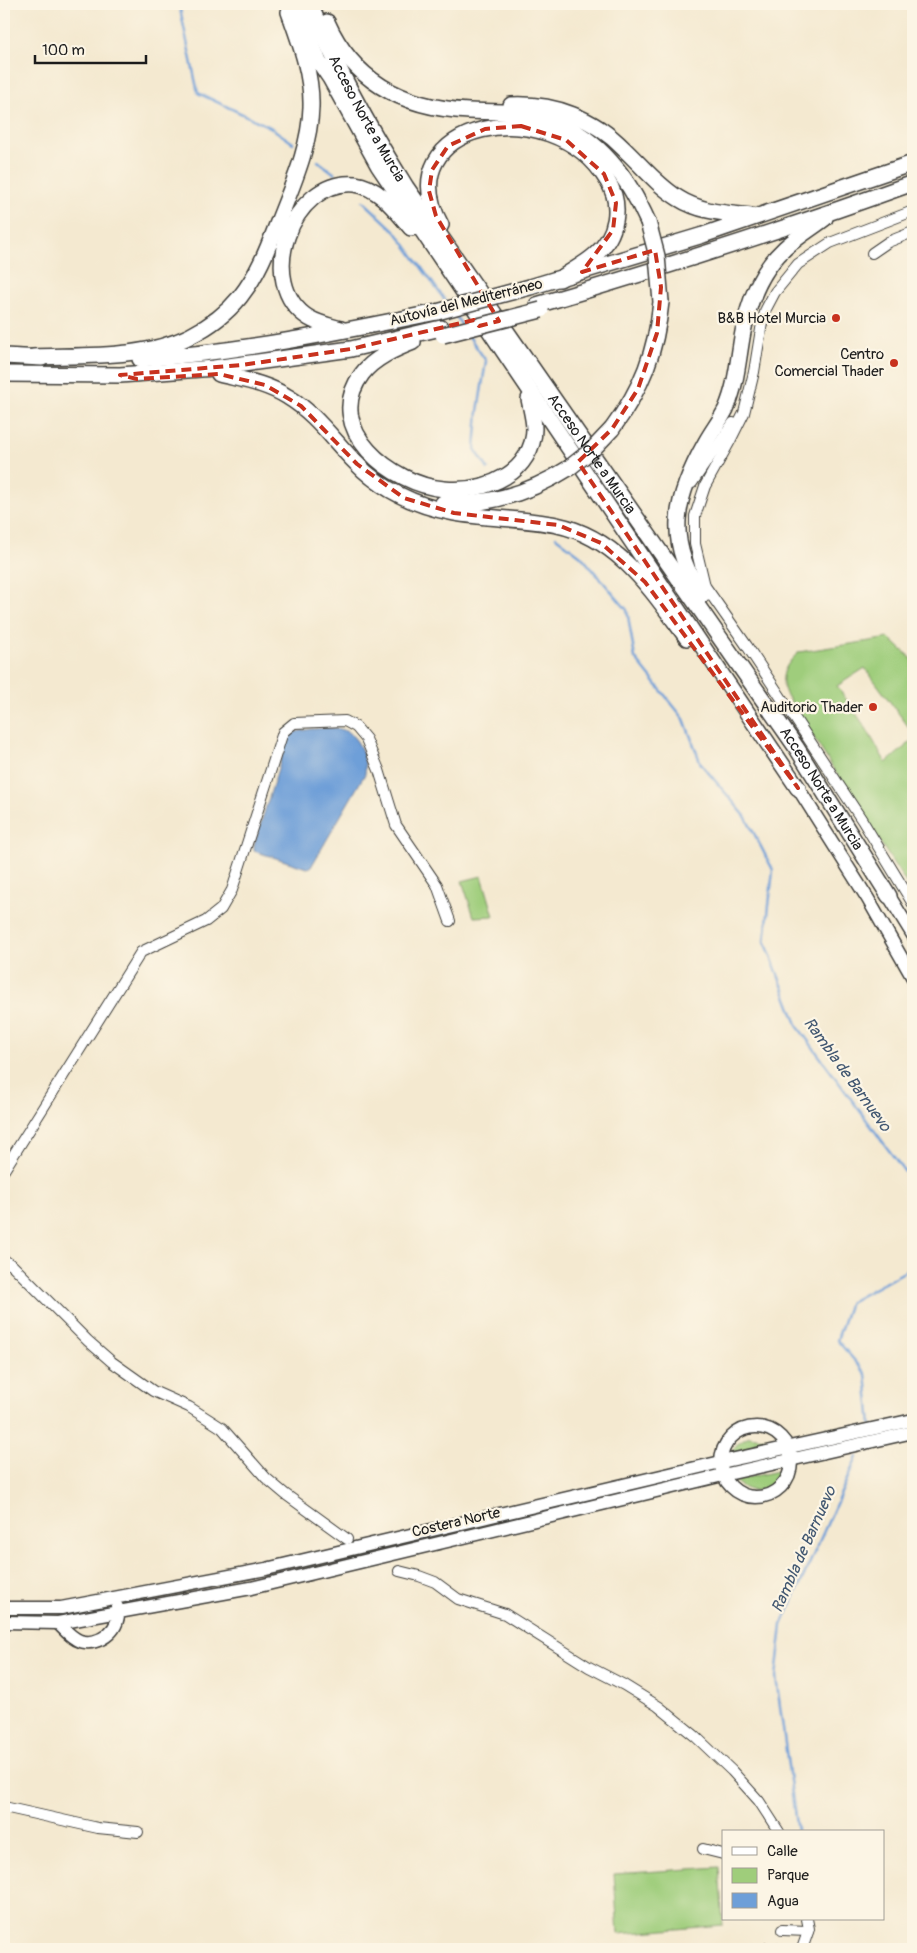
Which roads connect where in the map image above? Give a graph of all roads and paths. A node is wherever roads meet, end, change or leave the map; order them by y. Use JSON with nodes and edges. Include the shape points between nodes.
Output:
{"nodes":[{"id":1,"x":286,"y":4,"type":"edge"},
{"id":2,"x":296,"y":4,"type":"edge"},
{"id":3,"x":310,"y":4,"type":"edge"},
{"id":4,"x":320,"y":4,"type":"edge"},
{"id":5,"x":319,"y":62,"type":"junction"},
{"id":6,"x":438,"y":108,"type":"junction"},
{"id":7,"x":913,"y":163,"type":"edge"},
{"id":8,"x":913,"y":183,"type":"edge"},
{"id":9,"x":842,"y":209,"type":"junction"},
{"id":10,"x":913,"y":211,"type":"edge"},
{"id":11,"x":755,"y":216,"type":"junction"},
{"id":12,"x":825,"y":218,"type":"junction"},
{"id":13,"x":411,"y":228,"type":"junction"},
{"id":14,"x":913,"y":232,"type":"edge"},
{"id":15,"x":872,"y":254,"type":"dead end"},
{"id":16,"x":560,"y":279,"type":"junction"},
{"id":17,"x":478,"y":291,"type":"junction"},
{"id":18,"x":539,"y":307,"type":"junction"},
{"id":19,"x":348,"y":330,"type":"junction"},
{"id":20,"x":442,"y":332,"type":"junction"},
{"id":21,"x":416,"y":340,"type":"junction"},
{"id":22,"x":4,"y":356,"type":"edge"},
{"id":23,"x":33,"y":358,"type":"junction"},
{"id":24,"x":4,"y":374,"type":"edge"},
{"id":25,"x":219,"y":374,"type":"junction"},
{"id":26,"x":120,"y":375,"type":"junction"},
{"id":27,"x":752,"y":381,"type":"junction"},
{"id":28,"x":529,"y":399,"type":"junction"},
{"id":29,"x":370,"y":475,"type":"junction"},
{"id":30,"x":678,"y":518,"type":"junction"},
{"id":31,"x":728,"y":690,"type":"junction"},
{"id":32,"x":796,"y":747,"type":"junction"},
{"id":33,"x":798,"y":788,"type":"junction"},
{"id":34,"x":889,"y":896,"type":"joint"},
{"id":35,"x":913,"y":904,"type":"edge"},
{"id":36,"x":450,"y":921,"type":"dead end"},
{"id":37,"x":913,"y":935,"type":"edge"},
{"id":38,"x":913,"y":978,"type":"edge"},
{"id":39,"x":4,"y":1170,"type":"edge"},
{"id":40,"x":4,"y":1260,"type":"edge"},
{"id":41,"x":913,"y":1423,"type":"edge"},
{"id":42,"x":790,"y":1453,"type":"junction"},
{"id":43,"x":721,"y":1462,"type":"junction"},
{"id":44,"x":723,"y":1475,"type":"junction"},
{"id":45,"x":347,"y":1539,"type":"dead end"},
{"id":46,"x":399,"y":1571,"type":"dead end"},
{"id":47,"x":114,"y":1599,"type":"junction"},
{"id":48,"x":4,"y":1608,"type":"edge"},
{"id":49,"x":118,"y":1613,"type":"junction"},
{"id":50,"x":4,"y":1622,"type":"edge"},
{"id":51,"x":58,"y":1623,"type":"junction"},
{"id":52,"x":4,"y":1807,"type":"edge"},
{"id":53,"x":778,"y":1830,"type":"edge"},
{"id":54,"x":138,"y":1832,"type":"dead end"},
{"id":55,"x":703,"y":1849,"type":"dead end"},
{"id":56,"x":722,"y":1854,"type":"edge"},
{"id":57,"x":807,"y":1920,"type":"edge"},
{"id":58,"x":782,"y":1930,"type":"dead end"},
{"id":59,"x":808,"y":1931,"type":"junction"},
{"id":60,"x":802,"y":1949,"type":"edge"}],
"edges":[{"from":1,"to":23,"type":"highway","via":[[309,76],[310,122],[302,159],[270,242],[260,266],[240,297],[218,319],[190,336],[160,347],[120,353]]},
{"from":2,"to":5,"type":"highway","name":"Acceso Norte a Murcia"},
{"from":3,"to":17,"type":"highway","name":"Acceso Norte a Murcia","via":[[324,41],[380,145]]},
{"from":4,"to":6,"type":"highway","via":[[344,54],[364,75],[398,96]]},
{"from":5,"to":13,"type":"highway","via":[[367,158]]},
{"from":5,"to":33,"type":"highway","name":"Acceso Norte a Murcia","via":[[393,188]]},
{"from":6,"to":11,"type":"highway","via":[[522,104],[569,113],[590,122],[614,139],[658,183],[678,198],[709,211]]},
{"from":6,"to":29,"type":"highway","bridge":true,"via":[[520,113],[550,120],[592,142],[615,164],[648,222],[659,271],[661,302],[657,333],[647,369],[631,402],[612,429],[569,468],[540,485],[510,496],[472,504],[442,503],[423,500],[392,488]]},
{"from":7,"to":11,"type":"highway","name":"Autovía del Mediterráneo"},
{"from":8,"to":9,"type":"highway","name":"Autovía del Mediterráneo"},
{"from":9,"to":12,"type":"highway"},
{"from":9,"to":18,"type":"highway","name":"Autovía del Mediterráneo"},
{"from":10,"to":27,"type":"street","via":[[841,238],[798,264],[766,309]]},
{"from":11,"to":16,"type":"highway","name":"Autovía del Mediterráneo"},
{"from":12,"to":18,"type":"highway","via":[[632,283]]},
{"from":12,"to":30,"type":"highway","via":[[785,248],[753,293],[737,377],[725,410],[691,469]]},
{"from":13,"to":19,"type":"highway","via":[[383,198],[355,184],[337,185],[320,192],[296,218],[282,256],[289,297],[316,322]]},
{"from":13,"to":28,"type":"highway"},
{"from":14,"to":15,"type":"street","via":[[888,242]]},
{"from":16,"to":17,"type":"highway","via":[[593,257],[613,230],[616,203],[610,184],[587,155],[566,140],[534,128],[496,127],[465,136],[448,146],[437,160],[430,181],[431,203],[436,216],[472,273]]},
{"from":16,"to":19,"type":"highway","name":"Autovía del Mediterráneo","bridge":true,"via":[[437,312]]},
{"from":17,"to":32,"type":"highway","name":"Acceso Norte a Murcia"},
{"from":18,"to":20,"type":"highway","name":"Autovía del Mediterráneo"},
{"from":19,"to":23,"type":"highway","name":"Autovía del Mediterráneo","via":[[193,356],[134,360]]},
{"from":20,"to":21,"type":"highway"},
{"from":20,"to":26,"type":"highway","name":"Autovía del Mediterráneo","via":[[351,349],[214,368]]},
{"from":21,"to":25,"type":"highway","via":[[321,361]]},
{"from":21,"to":28,"type":"highway","via":[[392,350],[369,367],[362,374],[350,404],[351,420],[362,444],[380,462],[407,480],[443,489],[465,490],[492,483],[515,471],[525,460],[534,430]]},
{"from":22,"to":23,"type":"highway","name":"Autovía del Mediterráneo"},
{"from":24,"to":26,"type":"highway","name":"Autovía del Mediterráneo"},
{"from":25,"to":26,"type":"highway","via":[[137,379]]},
{"from":25,"to":29,"type":"highway","via":[[265,385],[289,397]]},
{"from":27,"to":30,"type":"street","via":[[730,429],[692,483]]},
{"from":27,"to":35,"type":"street","via":[[744,413],[704,486],[695,516],[695,544],[705,586],[862,820]]},
{"from":28,"to":31,"type":"highway"},
{"from":29,"to":31,"type":"highway","via":[[404,498],[438,510],[558,525],[601,543],[621,557],[645,582]]},
{"from":30,"to":32,"type":"highway","via":[[681,554],[692,580],[760,680]]},
{"from":31,"to":33,"type":"highway"},
{"from":32,"to":34,"type":"highway","name":"Acceso Norte a Murcia"},
{"from":33,"to":38,"type":"main road"},
{"from":34,"to":37,"type":"main road"},
{"from":36,"to":39,"type":"street","via":[[437,885],[396,825],[366,739],[356,727],[345,721],[294,723],[283,732],[232,890],[221,909],[206,922],[141,952]]},
{"from":40,"to":45,"type":"street","via":[[112,1362],[153,1391],[189,1407],[222,1428],[266,1478]]},
{"from":41,"to":42,"type":"main road","name":"Costera Norte"},
{"from":42,"to":43,"type":"main road","name":"Costera Norte"},
{"from":42,"to":43,"type":"main road","via":[[782,1438],[772,1431],[749,1428],[729,1440]]},
{"from":42,"to":44,"type":"main road","name":"Costera Norte"},
{"from":42,"to":44,"type":"main road","via":[[790,1472],[785,1483],[764,1497],[740,1493]]},
{"from":43,"to":44,"type":"main road"},
{"from":43,"to":47,"type":"main road","name":"Costera Norte","via":[[266,1570]]},
{"from":44,"to":49,"type":"main road","name":"Costera Norte","via":[[250,1588]]},
{"from":46,"to":53,"type":"street","via":[[435,1582],[458,1599],[504,1614],[658,1706],[732,1771],[759,1800]]},
{"from":47,"to":48,"type":"main road","name":"Costera Norte","via":[[61,1608]]},
{"from":47,"to":49,"type":"main road"},
{"from":49,"to":51,"type":"main road","name":"Costera Norte"},
{"from":49,"to":51,"type":"main road","via":[[113,1629],[93,1641],[76,1639]]},
{"from":50,"to":51,"type":"main road","name":"Costera Norte"},
{"from":52,"to":54,"type":"street","via":[[98,1828]]},
{"from":55,"to":56,"type":"street"},
{"from":57,"to":59,"type":"street"},
{"from":58,"to":59,"type":"street"},
{"from":59,"to":60,"type":"street"}]}
